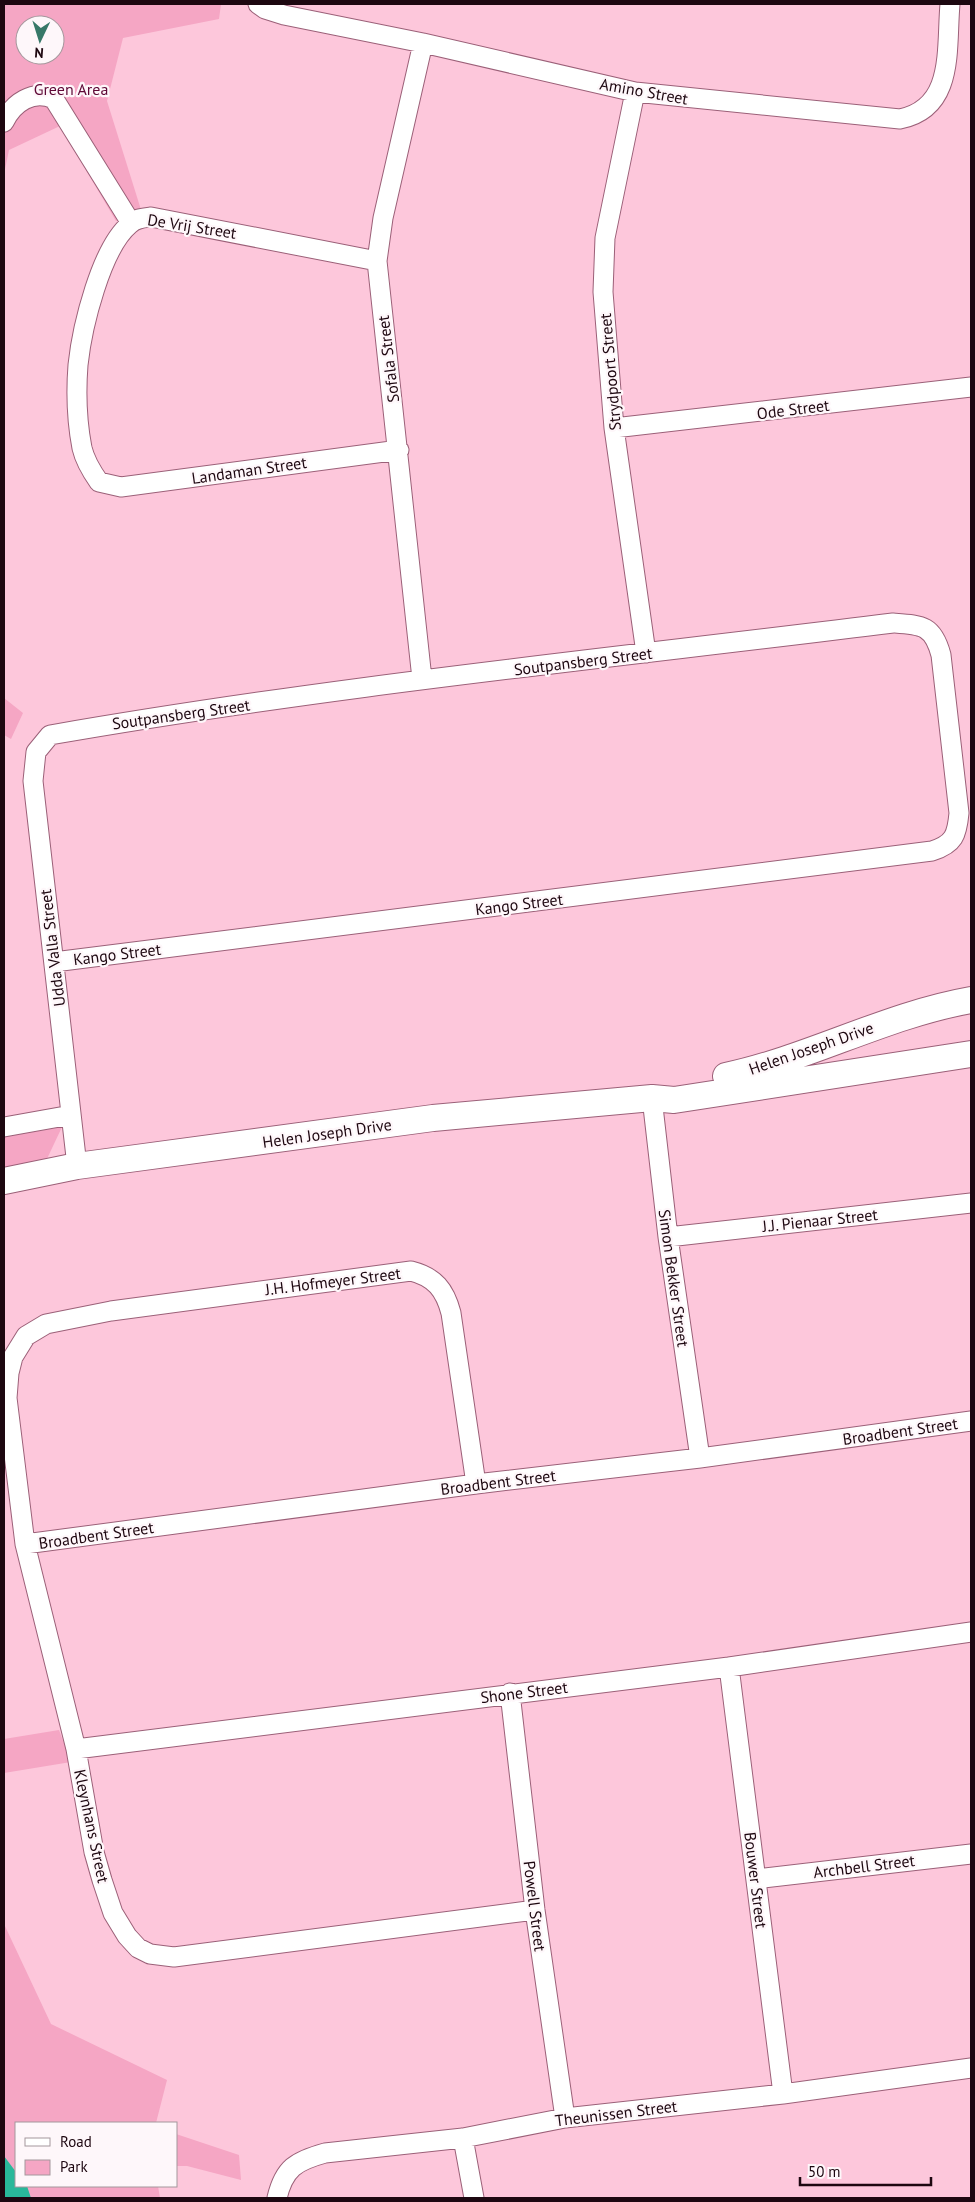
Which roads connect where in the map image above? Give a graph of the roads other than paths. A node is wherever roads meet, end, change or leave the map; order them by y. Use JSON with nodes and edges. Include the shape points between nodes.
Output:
{"nodes":[{"id":1,"x":258,"y":4,"type":"edge"},
{"id":2,"x":950,"y":4,"type":"edge"},
{"id":3,"x":424,"y":43,"type":"junction"},
{"id":4,"x":635,"y":92,"type":"junction"},
{"id":5,"x":4,"y":122,"type":"edge"},
{"id":6,"x":130,"y":223,"type":"junction"},
{"id":7,"x":377,"y":261,"type":"junction"},
{"id":8,"x":971,"y":387,"type":"edge"},
{"id":9,"x":614,"y":428,"type":"junction"},
{"id":10,"x":399,"y":450,"type":"junction"},
{"id":11,"x":99,"y":482,"type":"joint"},
{"id":12,"x":646,"y":653,"type":"junction"},
{"id":13,"x":422,"y":679,"type":"junction"},
{"id":14,"x":50,"y":735,"type":"joint"},
{"id":15,"x":959,"y":814,"type":"joint"},
{"id":16,"x":54,"y":962,"type":"junction"},
{"id":17,"x":971,"y":1000,"type":"edge"},
{"id":18,"x":971,"y":1054,"type":"edge"},
{"id":19,"x":652,"y":1098,"type":"junction"},
{"id":20,"x":71,"y":1115,"type":"junction"},
{"id":21,"x":4,"y":1127,"type":"edge"},
{"id":22,"x":77,"y":1166,"type":"junction"},
{"id":23,"x":4,"y":1181,"type":"edge"},
{"id":24,"x":971,"y":1203,"type":"edge"},
{"id":25,"x":668,"y":1237,"type":"junction"},
{"id":26,"x":26,"y":1336,"type":"joint"},
{"id":27,"x":971,"y":1421,"type":"edge"},
{"id":28,"x":700,"y":1458,"type":"junction"},
{"id":29,"x":476,"y":1484,"type":"junction"},
{"id":30,"x":25,"y":1544,"type":"junction"},
{"id":31,"x":971,"y":1632,"type":"edge"},
{"id":32,"x":730,"y":1667,"type":"junction"},
{"id":33,"x":510,"y":1693,"type":"junction"},
{"id":34,"x":76,"y":1749,"type":"junction"},
{"id":35,"x":971,"y":1854,"type":"edge"},
{"id":36,"x":756,"y":1879,"type":"junction"},
{"id":37,"x":535,"y":1910,"type":"junction"},
{"id":38,"x":971,"y":2068,"type":"edge"},
{"id":39,"x":783,"y":2094,"type":"junction"},
{"id":40,"x":565,"y":2118,"type":"junction"},
{"id":41,"x":464,"y":2138,"type":"junction"},
{"id":42,"x":278,"y":2194,"type":"edge"},
{"id":43,"x":474,"y":2198,"type":"edge"}],
"edges":[{"from":1,"to":3,"type":"street","name":"Amino Street","via":[[284,15]]},
{"from":2,"to":4,"type":"street","name":"Amino Street","via":[[942,85],[931,105],[914,116],[900,119]]},
{"from":3,"to":4,"type":"street","name":"Amino Street"},
{"from":3,"to":7,"type":"street","name":"Sofala Street","via":[[383,218]]},
{"from":4,"to":9,"type":"street","name":"Strydpoort Street","via":[[605,238],[603,292]]},
{"from":5,"to":6,"type":"street","via":[[10,111],[27,98],[39,95],[54,99]]},
{"from":6,"to":7,"type":"street","name":"De Vrij Street","via":[[138,218],[151,217]]},
{"from":6,"to":11,"type":"street","name":"De Vrij Street","via":[[114,242],[101,270],[78,364],[82,449]]},
{"from":7,"to":10,"type":"street","name":"Sofala Street"},
{"from":8,"to":9,"type":"street","name":"Ode Street"},
{"from":9,"to":12,"type":"street","name":"Strydpoort Street"},
{"from":10,"to":11,"type":"street","name":"Landaman Street","via":[[136,486],[111,486]]},
{"from":10,"to":13,"type":"street","name":"Sofala Street"},
{"from":12,"to":13,"type":"street","name":"Soutpansberg Street"},
{"from":12,"to":15,"type":"street","name":"Soutpansberg Street","via":[[893,623],[913,624],[930,630],[937,639],[941,655]]},
{"from":13,"to":14,"type":"street","name":"Soutpansberg Street"},
{"from":14,"to":16,"type":"street","name":"Udda Valla Street","via":[[36,752],[33,782]]},
{"from":15,"to":16,"type":"street","name":"Kango Street","via":[[953,840],[944,848],[932,851]]},
{"from":16,"to":20,"type":"street","name":"Udda Valla Street"},
{"from":17,"to":19,"type":"street","name":"Helen Joseph Drive","via":[[911,1013],[756,1069],[666,1090]]},
{"from":18,"to":19,"type":"street","name":"Helen Joseph Drive","via":[[674,1100]]},
{"from":19,"to":22,"type":"street","name":"Helen Joseph Drive","via":[[433,1118]]},
{"from":19,"to":25,"type":"street","name":"Simon Bekker Street"},
{"from":20,"to":21,"type":"street"},
{"from":20,"to":22,"type":"street","name":"Udda Valla Street"},
{"from":22,"to":23,"type":"street","name":"Helen Joseph Drive"},
{"from":24,"to":25,"type":"street","name":"J.J. Pienaar Street"},
{"from":25,"to":28,"type":"street","name":"Simon Bekker Street"},
{"from":26,"to":29,"type":"street","name":"J.H. Hofmeyer Street","via":[[46,1324],[111,1310],[396,1272],[424,1274],[437,1282],[447,1296]]},
{"from":26,"to":30,"type":"street","name":"Kleynhans Street","via":[[13,1356],[7,1398]]},
{"from":27,"to":28,"type":"street","name":"Broadbent Street"},
{"from":28,"to":29,"type":"street","name":"Broadbent Street"},
{"from":29,"to":30,"type":"street","name":"Broadbent Street"},
{"from":30,"to":34,"type":"street","name":"Kleynhans Street"},
{"from":31,"to":32,"type":"street","name":"Shone Street"},
{"from":32,"to":33,"type":"street","name":"Shone Street"},
{"from":32,"to":36,"type":"street","name":"Bouwer Street"},
{"from":33,"to":34,"type":"street","name":"Shone Street"},
{"from":33,"to":37,"type":"street","name":"Powell Street"},
{"from":34,"to":37,"type":"street","name":"Kleynhans Street","via":[[94,1852],[113,1913],[127,1936],[138,1948],[150,1954],[174,1957]]},
{"from":35,"to":36,"type":"street","name":"Archbell Street"},
{"from":36,"to":39,"type":"street","name":"Bouwer Street"},
{"from":37,"to":40,"type":"street","name":"Powell Street"},
{"from":38,"to":39,"type":"street","name":"Theunissen Street"},
{"from":39,"to":40,"type":"street","name":"Theunissen Street"},
{"from":40,"to":41,"type":"street","name":"Theunissen Street"},
{"from":41,"to":42,"type":"street","name":"Theunissen Street","via":[[304,2158],[283,2178]]},
{"from":41,"to":43,"type":"street"}]}
